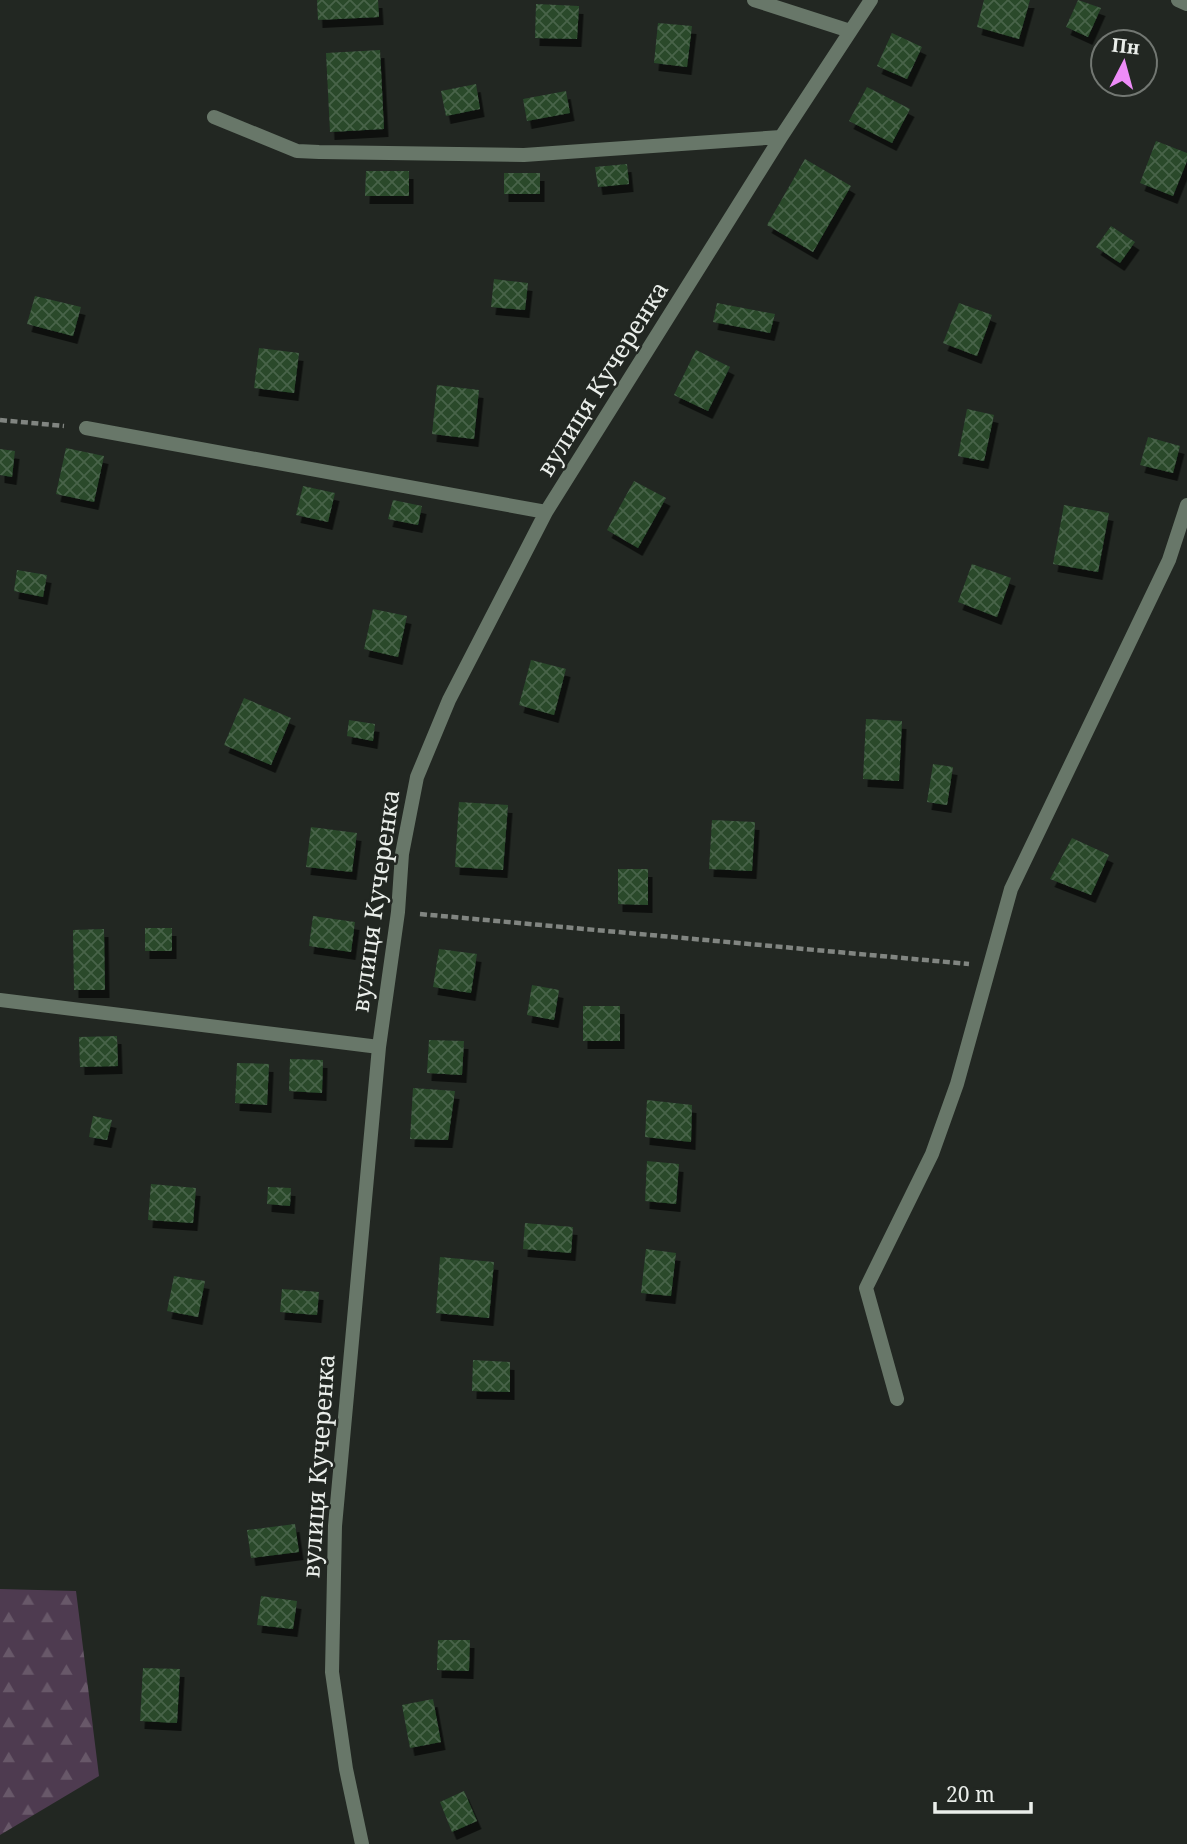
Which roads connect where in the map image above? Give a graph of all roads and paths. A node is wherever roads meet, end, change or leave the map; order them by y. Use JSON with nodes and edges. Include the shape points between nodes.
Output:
{"nodes":[{"id":1,"x":754,"y":0,"type":"edge"},
{"id":2,"x":870,"y":0,"type":"edge"},
{"id":3,"x":1178,"y":0,"type":"edge"},
{"id":4,"x":1187,"y":4,"type":"edge"},
{"id":5,"x":850,"y":31,"type":"junction"},
{"id":6,"x":214,"y":117,"type":"dead end"},
{"id":7,"x":781,"y":138,"type":"junction"},
{"id":8,"x":0,"y":420,"type":"edge"},
{"id":9,"x":86,"y":428,"type":"joint"},
{"id":10,"x":1187,"y":505,"type":"edge"},
{"id":11,"x":546,"y":512,"type":"junction"},
{"id":12,"x":398,"y":912,"type":"junction"},
{"id":13,"x":991,"y":965,"type":"junction"},
{"id":14,"x":0,"y":1000,"type":"edge"},
{"id":15,"x":379,"y":1047,"type":"junction"},
{"id":16,"x":897,"y":1399,"type":"dead end"},
{"id":17,"x":362,"y":1844,"type":"edge"}],
"edges":[{"from":1,"to":5,"type":"street"},
{"from":2,"to":5,"type":"street","name":"вулиця Кучеренка"},
{"from":3,"to":4,"type":"street"},
{"from":5,"to":7,"type":"street","name":"вулиця Кучеренка"},
{"from":6,"to":7,"type":"street","via":[[297,151],[319,152],[524,155]]},
{"from":7,"to":11,"type":"street","name":"вулиця Кучеренка"},
{"from":8,"to":9,"type":"path"},
{"from":9,"to":11,"type":"street"},
{"from":10,"to":13,"type":"street","via":[[1168,560],[1011,889]]},
{"from":11,"to":12,"type":"street","name":"вулиця Кучеренка","via":[[449,700],[417,777],[402,854]]},
{"from":12,"to":13,"type":"path"},
{"from":12,"to":15,"type":"street","name":"вулиця Кучеренка"},
{"from":13,"to":16,"type":"street","via":[[932,1154],[866,1288]]},
{"from":14,"to":15,"type":"street"},
{"from":15,"to":17,"type":"street","name":"вулиця Кучеренка","via":[[335,1526],[331,1633],[337,1711]]}]}
